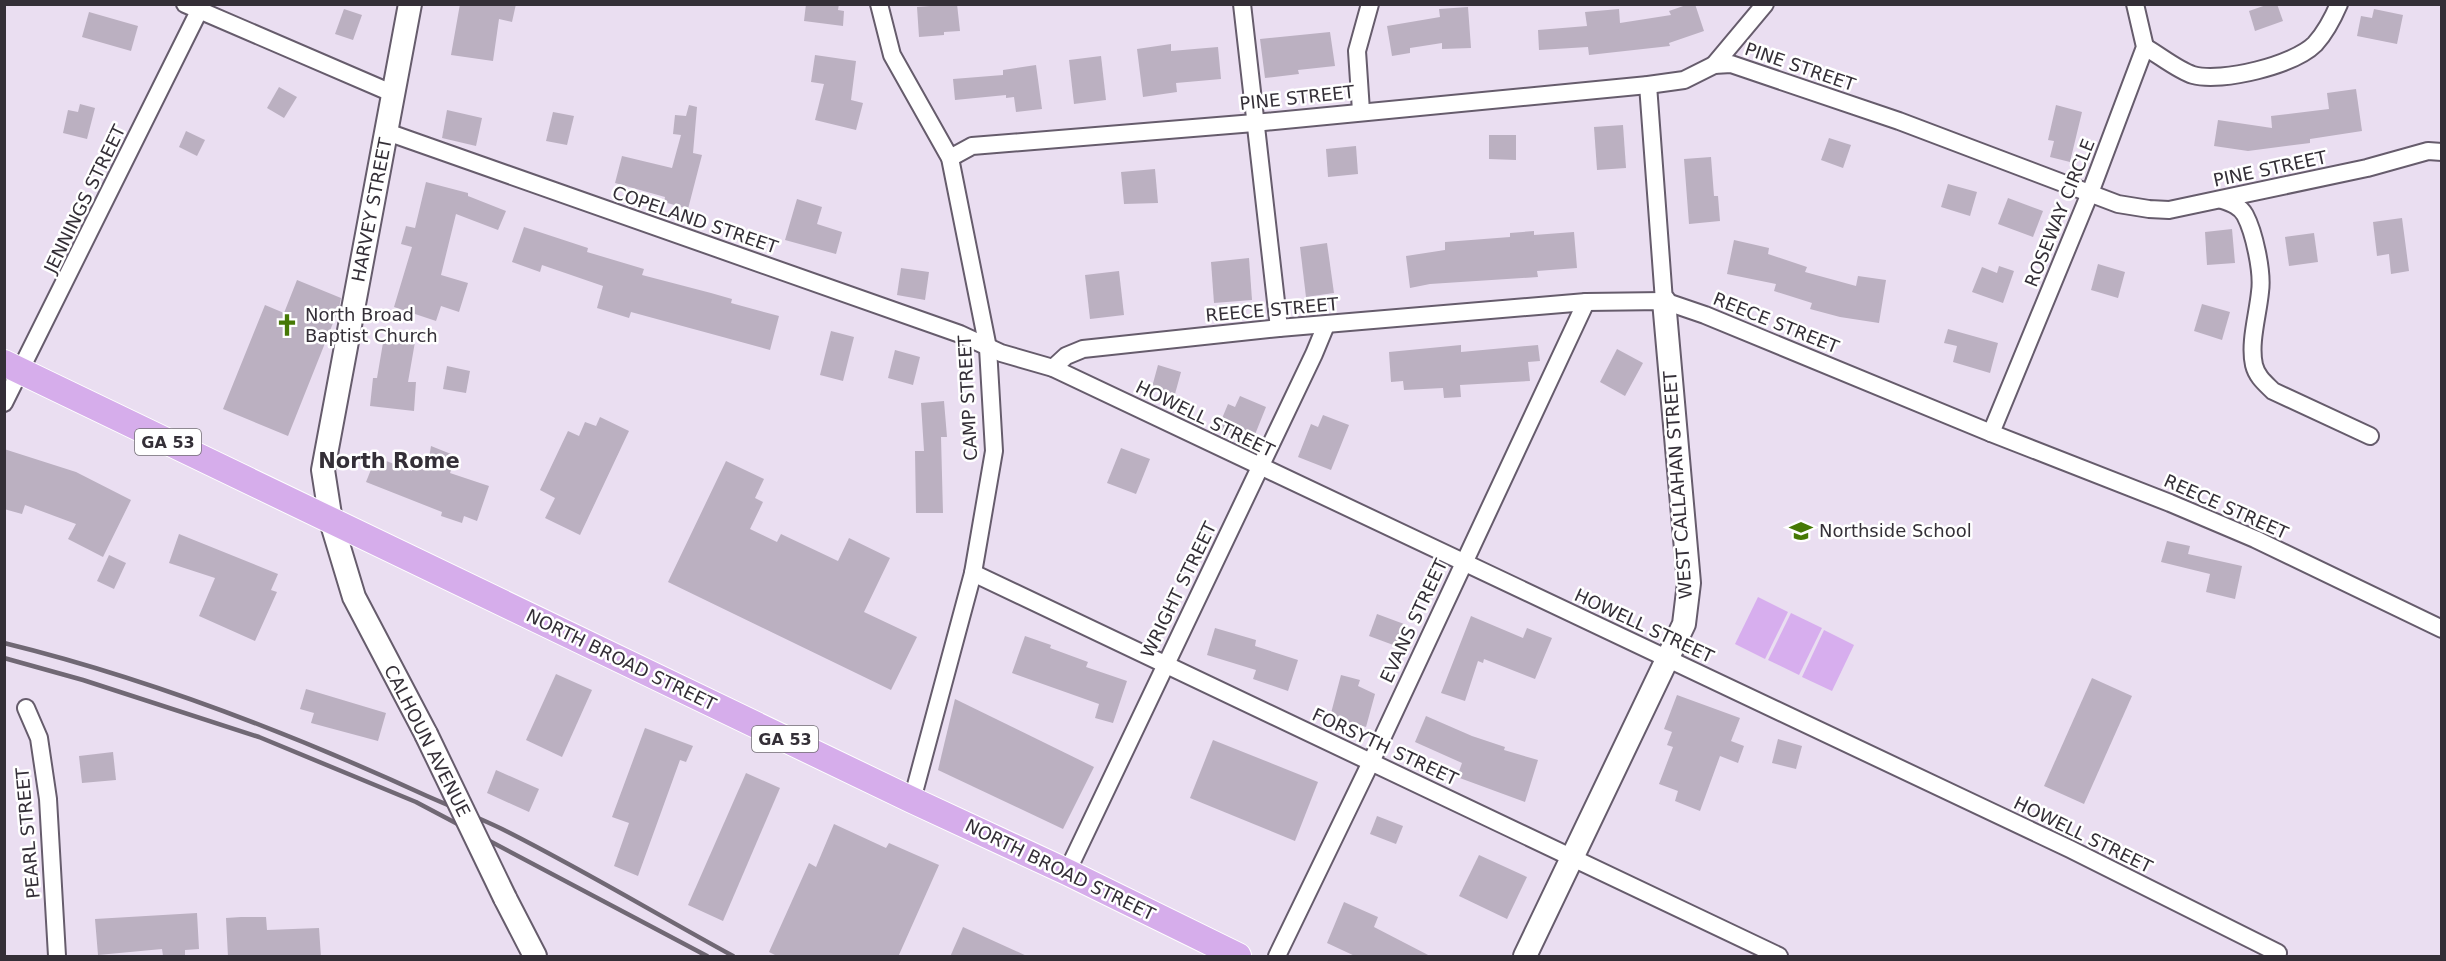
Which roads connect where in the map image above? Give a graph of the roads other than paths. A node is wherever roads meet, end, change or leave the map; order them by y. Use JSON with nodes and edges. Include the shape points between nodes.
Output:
{"nodes":[{"id":1,"x":410,"y":4,"type":"edge"},
{"id":2,"x":879,"y":4,"type":"edge"},
{"id":3,"x":1242,"y":4,"type":"edge"},
{"id":4,"x":1370,"y":4,"type":"edge"},
{"id":5,"x":1765,"y":4,"type":"edge"},
{"id":6,"x":2135,"y":4,"type":"edge"},
{"id":7,"x":2339,"y":4,"type":"edge"},
{"id":8,"x":192,"y":8,"type":"edge"},
{"id":9,"x":2145,"y":47,"type":"junction"},
{"id":10,"x":1713,"y":65,"type":"junction"},
{"id":11,"x":1648,"y":85,"type":"junction"},
{"id":12,"x":394,"y":94,"type":"junction"},
{"id":13,"x":1361,"y":111,"type":"junction"},
{"id":14,"x":1254,"y":123,"type":"junction"},
{"id":15,"x":387,"y":132,"type":"junction"},
{"id":16,"x":2442,"y":152,"type":"edge"},
{"id":17,"x":950,"y":158,"type":"junction"},
{"id":18,"x":2090,"y":193,"type":"junction"},
{"id":19,"x":2222,"y":200,"type":"junction"},
{"id":20,"x":1664,"y":301,"type":"junction"},
{"id":21,"x":1586,"y":302,"type":"junction"},
{"id":22,"x":1326,"y":325,"type":"junction"},
{"id":23,"x":1278,"y":328,"type":"junction"},
{"id":24,"x":988,"y":348,"type":"junction"},
{"id":25,"x":13,"y":367,"type":"edge"},
{"id":26,"x":1053,"y":368,"type":"junction"},
{"id":27,"x":4,"y":403,"type":"edge"},
{"id":28,"x":1991,"y":433,"type":"junction"},
{"id":29,"x":2370,"y":436,"type":"dead end"},
{"id":30,"x":1260,"y":467,"type":"junction"},
{"id":31,"x":331,"y":521,"type":"junction"},
{"id":32,"x":1463,"y":563,"type":"junction"},
{"id":33,"x":973,"y":573,"type":"junction"},
{"id":34,"x":2442,"y":629,"type":"edge"},
{"id":35,"x":1667,"y":658,"type":"junction"},
{"id":36,"x":1165,"y":665,"type":"junction"},
{"id":37,"x":26,"y":708,"type":"dead end"},
{"id":38,"x":1371,"y":762,"type":"junction"},
{"id":39,"x":912,"y":800,"type":"junction"},
{"id":40,"x":1573,"y":858,"type":"junction"},
{"id":41,"x":1067,"y":872,"type":"junction"},
{"id":42,"x":2277,"y":955,"type":"edge"},
{"id":43,"x":57,"y":957,"type":"edge"},
{"id":44,"x":535,"y":957,"type":"edge"},
{"id":45,"x":1238,"y":957,"type":"edge"},
{"id":46,"x":1277,"y":957,"type":"edge"},
{"id":47,"x":1525,"y":957,"type":"edge"},
{"id":48,"x":1779,"y":957,"type":"edge"}],
"edges":[{"from":1,"to":12,"type":"street","name":"HARVEY STREET"},
{"from":2,"to":17,"type":"street","name":"CAMP STREET","via":[[892,55]]},
{"from":3,"to":14,"type":"street"},
{"from":4,"to":13,"type":"street","via":[[1357,51]]},
{"from":5,"to":10,"type":"street"},
{"from":6,"to":9,"type":"street"},
{"from":7,"to":9,"type":"street","via":[[2314,45],[2264,69],[2216,77],[2192,75]]},
{"from":8,"to":12,"type":"street"},
{"from":8,"to":25,"type":"street","name":"JENNINGS STREET"},
{"from":9,"to":18,"type":"street","name":"ROSEWAY CIRCLE"},
{"from":10,"to":11,"type":"street","name":"PINE STREET","via":[[1684,80]]},
{"from":10,"to":18,"type":"street","name":"PINE STREET","via":[[1751,69]]},
{"from":11,"to":13,"type":"street","name":"PINE STREET"},
{"from":11,"to":20,"type":"street","name":"WEST CALLAHAN STREET"},
{"from":12,"to":15,"type":"street","name":"HARVEY STREET"},
{"from":13,"to":14,"type":"street","name":"PINE STREET"},
{"from":14,"to":17,"type":"street","name":"PINE STREET","via":[[972,146]]},
{"from":14,"to":23,"type":"street"},
{"from":15,"to":24,"type":"street","name":"COPELAND STREET","via":[[960,334]]},
{"from":15,"to":31,"type":"street","name":"HARVEY STREET","via":[[322,470]]},
{"from":16,"to":19,"type":"street","name":"PINE STREET","via":[[2428,150],[2367,168]]},
{"from":17,"to":24,"type":"street","name":"CAMP STREET"},
{"from":18,"to":19,"type":"street","name":"PINE STREET","via":[[2118,204],[2149,209],[2169,210]]},
{"from":18,"to":28,"type":"street","name":"ROSEWAY CIRCLE"},
{"from":19,"to":29,"type":"street","via":[[2237,206],[2244,215],[2256,248],[2261,288],[2254,364],[2260,379],[2273,391]]},
{"from":20,"to":21,"type":"street","name":"REECE STREET"},
{"from":20,"to":28,"type":"street","name":"REECE STREET"},
{"from":20,"to":35,"type":"street","name":"WEST CALLAHAN STREET","via":[[1689,583],[1683,624]]},
{"from":21,"to":22,"type":"street","name":"REECE STREET"},
{"from":21,"to":32,"type":"street","name":"EVANS STREET"},
{"from":22,"to":23,"type":"street","name":"REECE STREET"},
{"from":22,"to":30,"type":"street","name":"WRIGHT STREET"},
{"from":23,"to":26,"type":"street","name":"REECE STREET","via":[[1083,349],[1066,356]]},
{"from":24,"to":26,"type":"street","name":"HOWELL STREET"},
{"from":24,"to":33,"type":"street","name":"CAMP STREET","via":[[994,451]]},
{"from":25,"to":27,"type":"street","name":"JENNINGS STREET"},
{"from":25,"to":31,"type":"main road","name":"NORTH BROAD STREET","number":"GA 53"},
{"from":26,"to":30,"type":"street","name":"HOWELL STREET"},
{"from":28,"to":34,"type":"street","name":"REECE STREET","via":[[2244,535]]},
{"from":30,"to":32,"type":"street","name":"HOWELL STREET"},
{"from":30,"to":36,"type":"street","name":"WRIGHT STREET"},
{"from":31,"to":39,"type":"main road","name":"NORTH BROAD STREET","number":"GA 53"},
{"from":31,"to":44,"type":"street","name":"CALHOUN AVENUE","bridge":true,"via":[[354,597]]},
{"from":32,"to":35,"type":"street","name":"HOWELL STREET"},
{"from":32,"to":38,"type":"street","name":"EVANS STREET"},
{"from":33,"to":36,"type":"street","name":"FORSYTH STREET"},
{"from":33,"to":39,"type":"street","name":"CAMP STREET"},
{"from":35,"to":40,"type":"street","name":"WEST CALLAHAN STREET"},
{"from":35,"to":42,"type":"street","name":"HOWELL STREET","via":[[2070,849]]},
{"from":36,"to":38,"type":"street","name":"FORSYTH STREET"},
{"from":36,"to":41,"type":"street","name":"WRIGHT STREET"},
{"from":37,"to":43,"type":"street","name":"PEARL STREET","via":[[39,738],[48,799]]},
{"from":38,"to":40,"type":"street","name":"FORSYTH STREET"},
{"from":38,"to":46,"type":"street","name":"EVANS STREET"},
{"from":39,"to":41,"type":"main road","name":"NORTH BROAD STREET","number":"GA 53"},
{"from":40,"to":47,"type":"street","name":"WEST CALLAHAN STREET"},
{"from":40,"to":48,"type":"street","name":"FORSYTH STREET"},
{"from":41,"to":45,"type":"main road","name":"NORTH BROAD STREET","number":"GA 53"}]}
